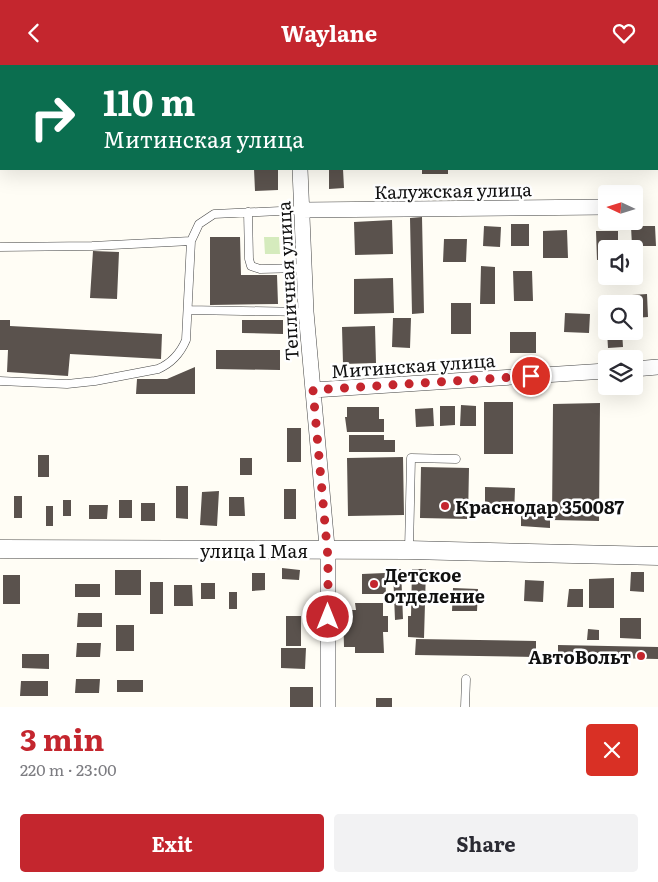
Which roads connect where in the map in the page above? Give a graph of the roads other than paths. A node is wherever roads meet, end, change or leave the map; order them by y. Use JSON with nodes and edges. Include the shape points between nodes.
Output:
{"nodes":[{"id":1,"x":300,"y":170,"type":"edge"},
{"id":2,"x":598,"y":207,"type":"edge"},
{"id":3,"x":301,"y":210,"type":"junction"},
{"id":4,"x":248,"y":212,"type":"junction"},
{"id":5,"x":191,"y":241,"type":"junction"},
{"id":6,"x":0,"y":247,"type":"edge"},
{"id":7,"x":303,"y":269,"type":"junction"},
{"id":8,"x":188,"y":310,"type":"junction"},
{"id":9,"x":306,"y":312,"type":"junction"},
{"id":10,"x":658,"y":367,"type":"edge"},
{"id":11,"x":643,"y":368,"type":"edge"},
{"id":12,"x":598,"y":372,"type":"edge"},
{"id":13,"x":0,"y":381,"type":"edge"},
{"id":14,"x":313,"y":396,"type":"junction"},
{"id":15,"x":456,"y":459,"type":"dead end"},
{"id":16,"x":0,"y":549,"type":"edge"},
{"id":17,"x":409,"y":550,"type":"junction"},
{"id":18,"x":327,"y":551,"type":"junction"},
{"id":19,"x":658,"y":556,"type":"edge"},
{"id":20,"x":466,"y":679,"type":"dead end"},
{"id":21,"x":328,"y":707,"type":"edge"},
{"id":22,"x":466,"y":707,"type":"edge"}],
"edges":[{"from":1,"to":3,"type":"street","name":"Тепличная улица"},
{"from":2,"to":3,"type":"street","name":"Калужская улица"},
{"from":3,"to":4,"type":"lane"},
{"from":3,"to":7,"type":"street","name":"Тепличная улица"},
{"from":4,"to":5,"type":"lane","via":[[214,214],[199,224]]},
{"from":4,"to":7,"type":"lane","via":[[252,266],[260,269]]},
{"from":5,"to":6,"type":"lane"},
{"from":5,"to":8,"type":"lane"},
{"from":7,"to":9,"type":"street","name":"Тепличная улица"},
{"from":8,"to":9,"type":"lane"},
{"from":8,"to":13,"type":"lane","via":[[182,350],[175,359],[158,369],[67,384]]},
{"from":9,"to":14,"type":"street","name":"Тепличная улица"},
{"from":10,"to":11,"type":"street"},
{"from":12,"to":14,"type":"street","name":"Митинская улица"},
{"from":14,"to":18,"type":"street","name":"Тепличная улица"},
{"from":15,"to":17,"type":"lane","via":[[411,458]]},
{"from":16,"to":18,"type":"street","name":"улица 1 Мая"},
{"from":17,"to":18,"type":"street","name":"улица 1 Мая"},
{"from":17,"to":19,"type":"street","name":"улица 1 Мая"},
{"from":18,"to":21,"type":"street","name":"Тепличная улица"},
{"from":20,"to":22,"type":"lane"}]}
